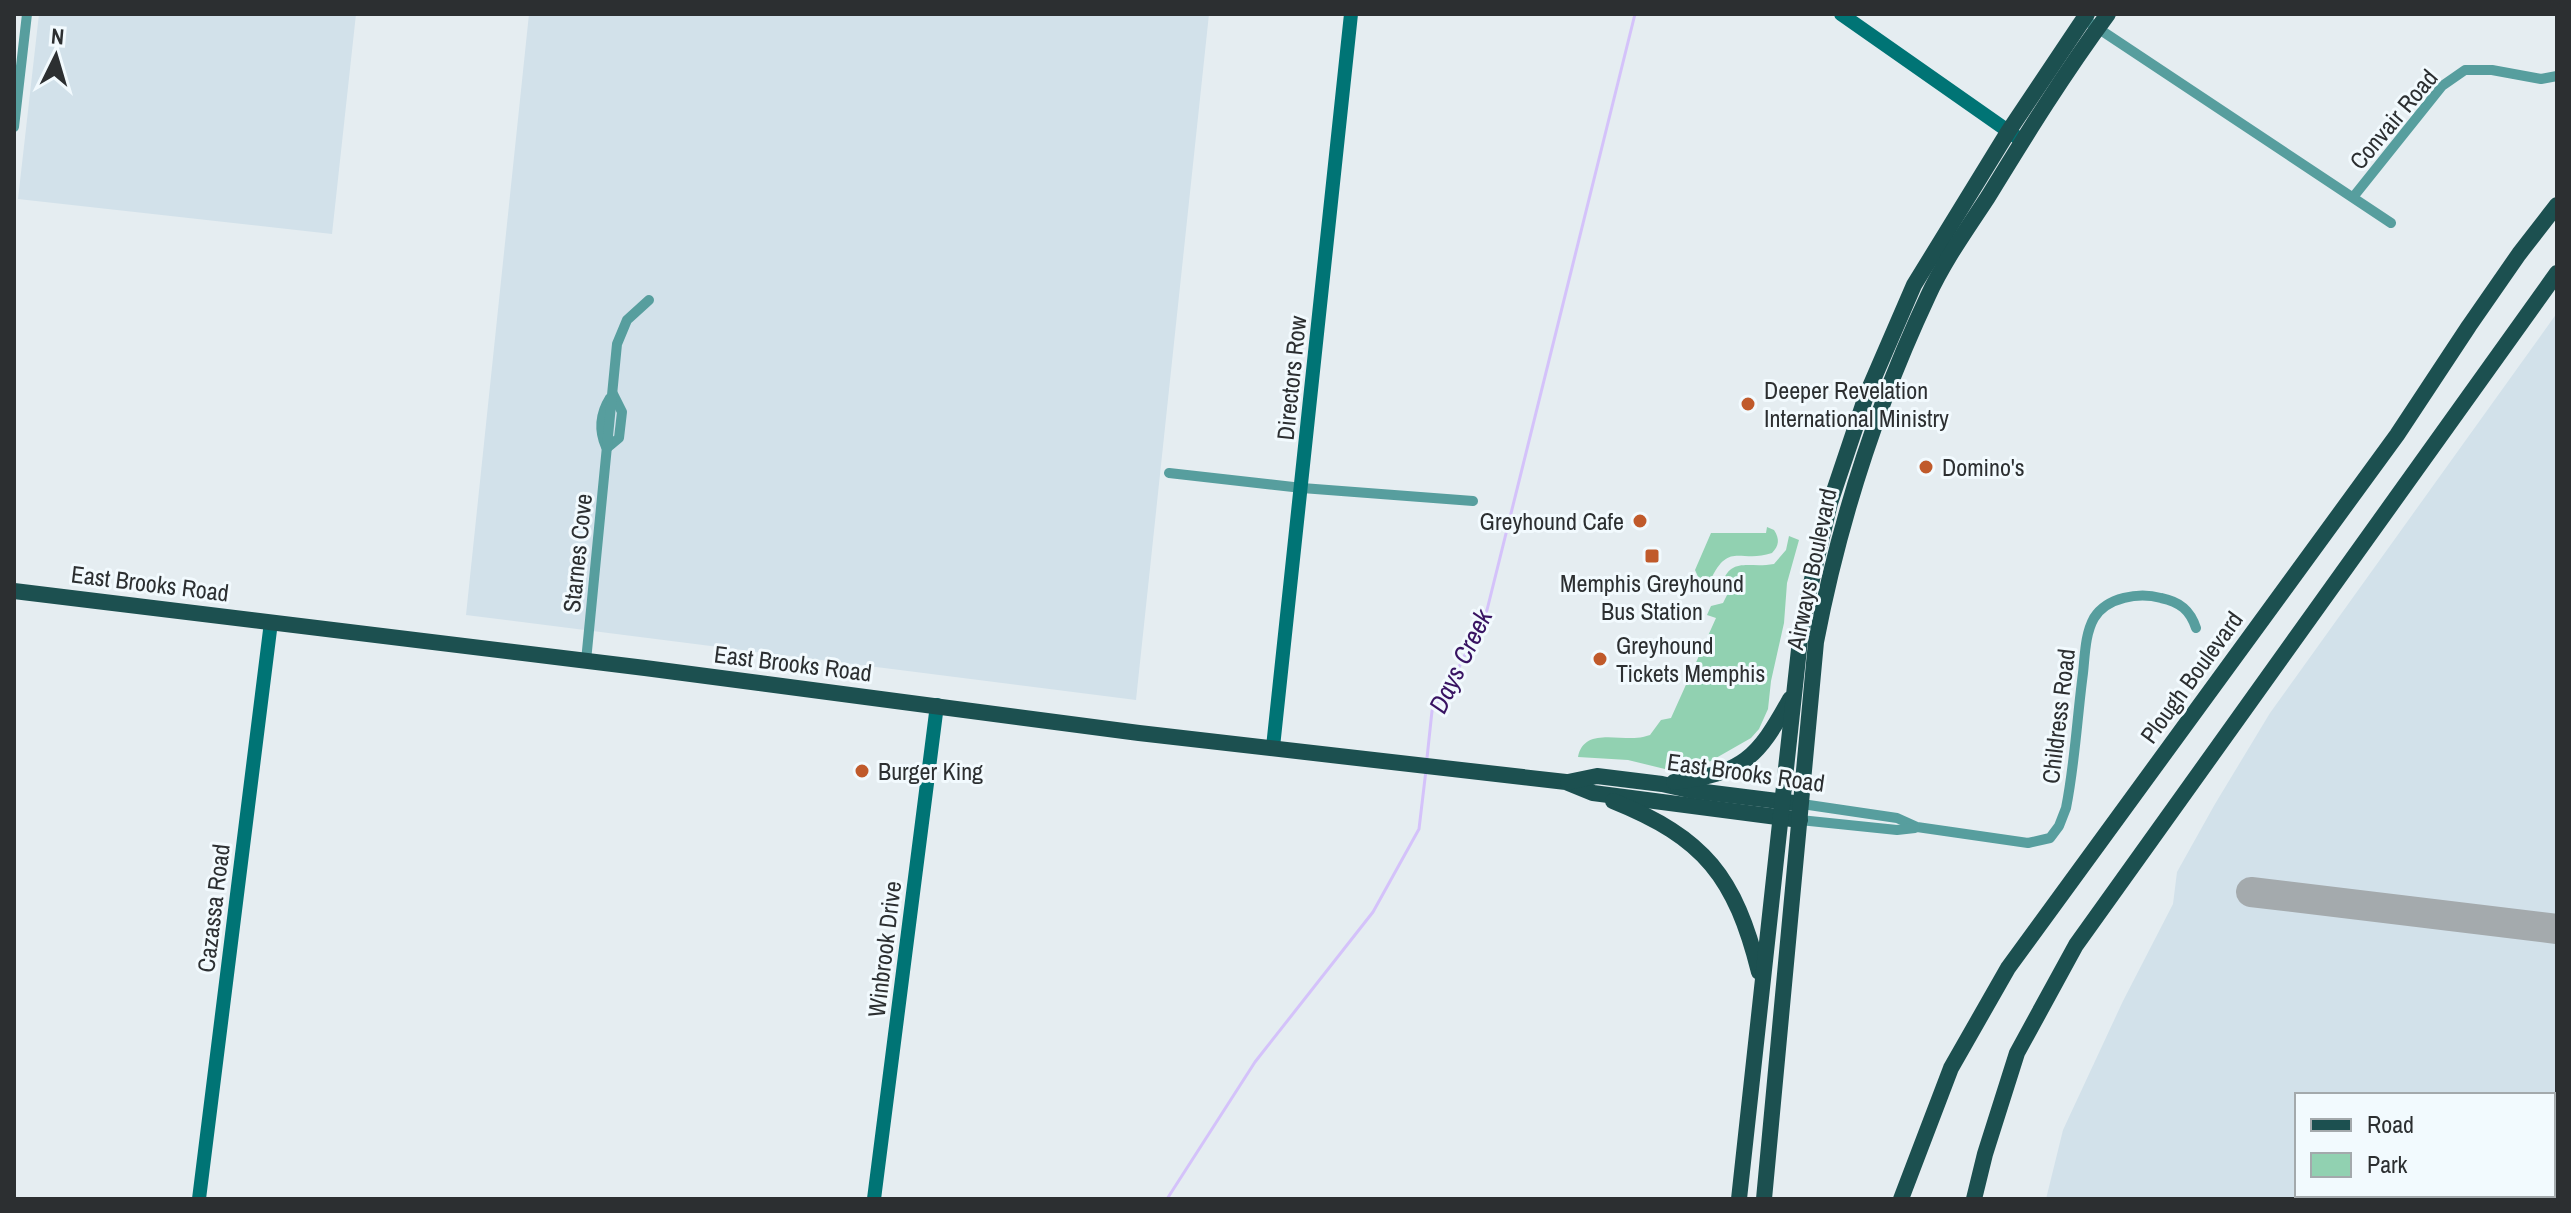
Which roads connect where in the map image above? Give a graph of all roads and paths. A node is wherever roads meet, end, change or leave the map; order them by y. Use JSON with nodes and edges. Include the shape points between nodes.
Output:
{"nodes":[{"id":1,"x":27,"y":14,"type":"edge"},
{"id":2,"x":1351,"y":14,"type":"edge"},
{"id":3,"x":2108,"y":14,"type":"edge"},
{"id":4,"x":1847,"y":16,"type":"edge"},
{"id":5,"x":2090,"y":20,"type":"edge"},
{"id":6,"x":2557,"y":76,"type":"edge"},
{"id":7,"x":14,"y":127,"type":"edge"},
{"id":8,"x":2016,"y":136,"type":"junction"},
{"id":9,"x":2354,"y":196,"type":"junction"},
{"id":10,"x":2557,"y":205,"type":"edge"},
{"id":11,"x":2391,"y":223,"type":"dead end"},
{"id":12,"x":2554,"y":277,"type":"edge"},
{"id":13,"x":649,"y":300,"type":"dead end"},
{"id":14,"x":613,"y":393,"type":"junction"},
{"id":15,"x":607,"y":448,"type":"junction"},
{"id":16,"x":1169,"y":473,"type":"dead end"},
{"id":17,"x":1302,"y":488,"type":"junction"},
{"id":18,"x":1473,"y":501,"type":"dead end"},
{"id":19,"x":14,"y":591,"type":"edge"},
{"id":20,"x":271,"y":622,"type":"junction"},
{"id":21,"x":1811,"y":624,"type":"junction"},
{"id":22,"x":2196,"y":628,"type":"dead end"},
{"id":23,"x":586,"y":661,"type":"junction"},
{"id":24,"x":1795,"y":690,"type":"junction"},
{"id":25,"x":937,"y":705,"type":"junction"},
{"id":26,"x":1273,"y":747,"type":"junction"},
{"id":27,"x":1566,"y":782,"type":"junction"},
{"id":28,"x":1662,"y":784,"type":"junction"},
{"id":29,"x":1593,"y":793,"type":"junction"},
{"id":30,"x":1784,"y":801,"type":"junction"},
{"id":31,"x":1801,"y":812,"type":"junction"},
{"id":32,"x":1781,"y":818,"type":"junction"},
{"id":33,"x":1917,"y":827,"type":"junction"},
{"id":34,"x":2050,"y":838,"type":"joint"},
{"id":35,"x":1762,"y":983,"type":"junction"},
{"id":36,"x":199,"y":1199,"type":"edge"},
{"id":37,"x":874,"y":1199,"type":"edge"},
{"id":38,"x":1739,"y":1199,"type":"edge"},
{"id":39,"x":1764,"y":1199,"type":"edge"},
{"id":40,"x":1901,"y":1199,"type":"edge"},
{"id":41,"x":1974,"y":1199,"type":"edge"}],
"edges":[{"from":1,"to":7,"type":"street"},
{"from":2,"to":17,"type":"street","name":"Directors Row"},
{"from":3,"to":5,"type":"main road","name":"Airways Boulevard"},
{"from":4,"to":8,"type":"street"},
{"from":5,"to":8,"type":"main road","name":"Airways Boulevard"},
{"from":5,"to":9,"type":"street"},
{"from":6,"to":9,"type":"street","name":"Convair Road","via":[[2541,79],[2465,70],[2442,86]]},
{"from":8,"to":21,"type":"main road","name":"Airways Boulevard","via":[[1914,285],[1866,396],[1830,503]]},
{"from":9,"to":11,"type":"street","name":"Convair Road"},
{"from":10,"to":40,"type":"main road","name":"Plough Boulevard","via":[[2397,435],[2008,968],[1951,1068]]},
{"from":12,"to":41,"type":"main road","via":[[2076,945],[2017,1053]]},
{"from":13,"to":14,"type":"street","name":"Starnes Cove","via":[[620,332]]},
{"from":14,"to":15,"type":"street","name":"Starnes Cove","via":[[601,422]]},
{"from":14,"to":15,"type":"street","name":"Starnes Cove","via":[[622,412],[619,438]]},
{"from":15,"to":23,"type":"street","name":"Starnes Cove"},
{"from":16,"to":17,"type":"street"},
{"from":17,"to":18,"type":"street"},
{"from":17,"to":26,"type":"street","name":"Directors Row"},
{"from":19,"to":20,"type":"main road","name":"East Brooks Road"},
{"from":20,"to":23,"type":"main road","name":"East Brooks Road"},
{"from":20,"to":36,"type":"street","name":"Cazassa Road"},
{"from":21,"to":24,"type":"main road","name":"Airways Boulevard"},
{"from":21,"to":31,"type":"main road","name":"Airways Boulevard"},
{"from":22,"to":34,"type":"street","name":"Childress Road","via":[[2187,610],[2142,595],[2112,603],[2094,618],[2069,792],[2063,818]]},
{"from":23,"to":25,"type":"main road","name":"East Brooks Road"},
{"from":24,"to":28,"type":"main road","via":[[1766,739],[1744,761],[1708,778]]},
{"from":24,"to":30,"type":"main road","name":"Airways Boulevard"},
{"from":25,"to":26,"type":"main road","name":"East Brooks Road"},
{"from":25,"to":37,"type":"street","name":"Winbrook Drive"},
{"from":26,"to":27,"type":"main road","name":"East Brooks Road"},
{"from":27,"to":28,"type":"main road","name":"East Brooks Road","via":[[1597,776]]},
{"from":27,"to":29,"type":"main road","name":"East Brooks Road"},
{"from":28,"to":30,"type":"main road","name":"East Brooks Road"},
{"from":29,"to":32,"type":"main road","name":"East Brooks Road"},
{"from":29,"to":35,"type":"main road","via":[[1654,818],[1692,843],[1731,892],[1750,935]]},
{"from":30,"to":31,"type":"main road","name":"East Brooks Road"},
{"from":30,"to":32,"type":"main road","name":"Airways Boulevard"},
{"from":31,"to":32,"type":"main road","name":"East Brooks Road"},
{"from":31,"to":33,"type":"street","name":"East Brooks Road","via":[[1897,830]]},
{"from":31,"to":33,"type":"street","name":"East Brooks Road","via":[[1897,818]]},
{"from":31,"to":39,"type":"main road","name":"Airways Boulevard"},
{"from":32,"to":35,"type":"main road","name":"Airways Boulevard"},
{"from":33,"to":34,"type":"street","name":"East Brooks Road","via":[[2028,843]]},
{"from":35,"to":38,"type":"main road","name":"Airways Boulevard"}]}
